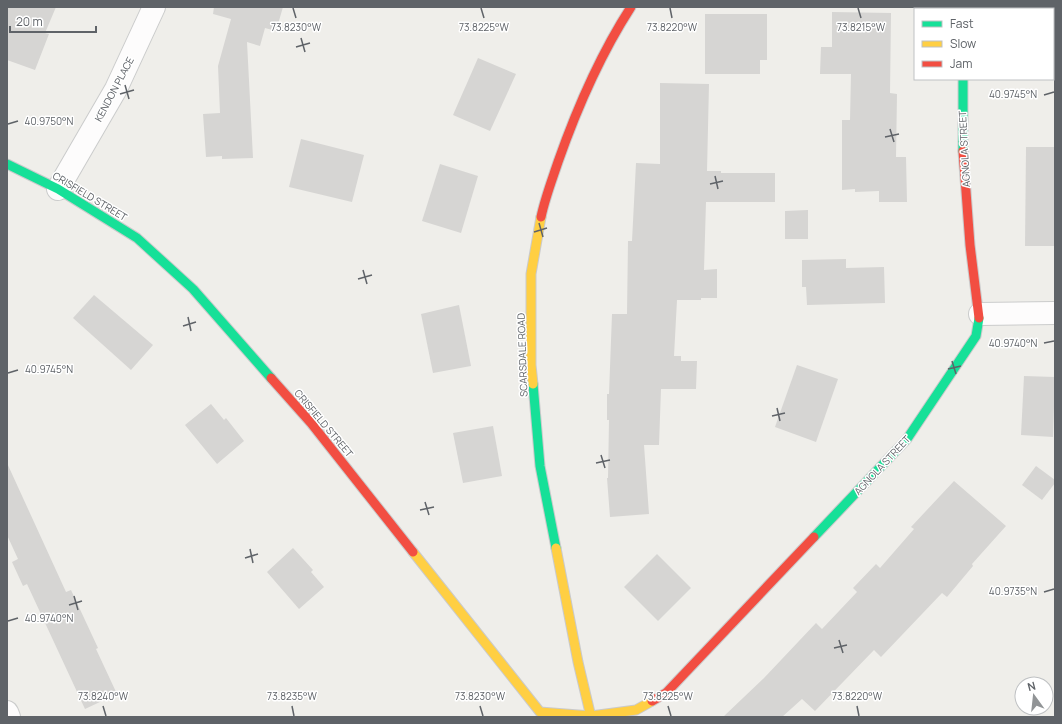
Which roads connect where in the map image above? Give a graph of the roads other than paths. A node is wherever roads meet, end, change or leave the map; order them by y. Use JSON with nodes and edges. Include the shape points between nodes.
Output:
{"nodes":[{"id":1,"x":154,"y":7,"type":"edge"},
{"id":2,"x":631,"y":7,"type":"edge"},
{"id":3,"x":963,"y":80,"type":"edge"},
{"id":4,"x":7,"y":164,"type":"edge"},
{"id":5,"x":58,"y":189,"type":"junction"},
{"id":6,"x":1055,"y":313,"type":"edge"},
{"id":7,"x":980,"y":314,"type":"junction"},
{"id":8,"x":666,"y":693,"type":"junction"},
{"id":9,"x":656,"y":711,"type":"dead end"},
{"id":10,"x":7,"y":712,"type":"edge"},
{"id":11,"x":591,"y":716,"type":"edge"},
{"id":12,"x":10,"y":717,"type":"edge"}],
"edges":[{"from":1,"to":5,"type":"street","name":"KENDON PLACE","via":[[116,88]]},
{"from":2,"to":11,"type":"street","name":"SCARSDALE ROAD","via":[[611,38],[570,127],[544,202],[531,274],[531,365],[540,466]]},
{"from":3,"to":7,"type":"street","name":"AGNOLA STREET","via":[[962,137],[970,245]]},
{"from":4,"to":5,"type":"street","name":"CRISFIELD STREET"},
{"from":5,"to":11,"type":"street","name":"CRISFIELD STREET","via":[[137,238],[193,289],[311,422],[540,712]]},
{"from":6,"to":7,"type":"street"},
{"from":7,"to":8,"type":"street","name":"AGNOLA STREET","via":[[976,336],[907,439]]},
{"from":8,"to":9,"type":"street"},
{"from":8,"to":11,"type":"street","name":"AGNOLA STREET","via":[[636,710]]},
{"from":10,"to":12,"type":"street"}]}
